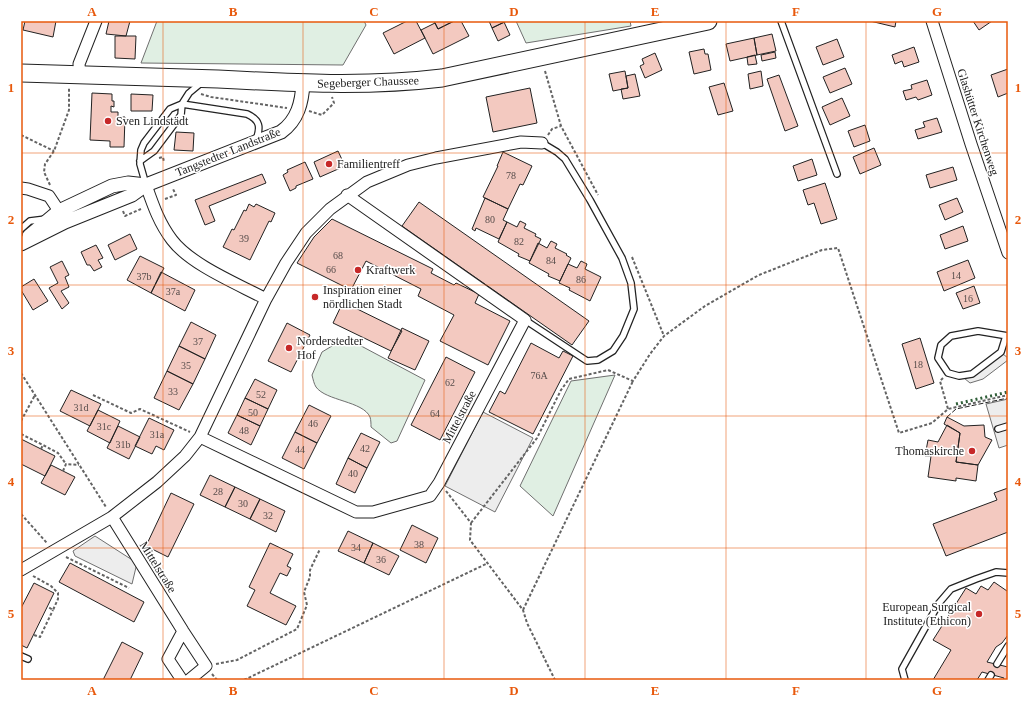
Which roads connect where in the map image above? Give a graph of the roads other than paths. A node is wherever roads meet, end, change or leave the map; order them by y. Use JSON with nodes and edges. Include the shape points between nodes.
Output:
{"nodes":[{"id":1,"x":96,"y":21,"type":"edge"},
{"id":2,"x":708,"y":21,"type":"edge"},
{"id":3,"x":781,"y":21,"type":"edge"},
{"id":4,"x":932,"y":21,"type":"edge"},
{"id":5,"x":21,"y":74,"type":"edge"},
{"id":6,"x":74,"y":75,"type":"junction"},
{"id":7,"x":303,"y":83,"type":"junction"},
{"id":8,"x":205,"y":86,"type":"junction"},
{"id":9,"x":182,"y":104,"type":"junction"},
{"id":10,"x":255,"y":142,"type":"junction"},
{"id":11,"x":542,"y":143,"type":"joint"},
{"id":12,"x":140,"y":161,"type":"junction"},
{"id":13,"x":837,"y":174,"type":"dead end"},
{"id":14,"x":146,"y":185,"type":"junction"},
{"id":15,"x":21,"y":188,"type":"edge"},
{"id":16,"x":347,"y":196,"type":"junction"},
{"id":17,"x":54,"y":215,"type":"junction"},
{"id":18,"x":21,"y":229,"type":"edge"},
{"id":19,"x":21,"y":243,"type":"edge"},
{"id":20,"x":1008,"y":252,"type":"edge"},
{"id":21,"x":266,"y":299,"type":"junction"},
{"id":22,"x":525,"y":320,"type":"junction"},
{"id":23,"x":1007,"y":336,"type":"edge"},
{"id":24,"x":1008,"y":426,"type":"edge"},
{"id":25,"x":998,"y":429,"type":"dead end"},
{"id":26,"x":200,"y":437,"type":"junction"},
{"id":27,"x":112,"y":517,"type":"junction"},
{"id":28,"x":22,"y":570,"type":"edge"},
{"id":29,"x":1008,"y":573,"type":"edge"},
{"id":30,"x":183,"y":631,"type":"junction"},
{"id":31,"x":1008,"y":646,"type":"edge"},
{"id":32,"x":21,"y":656,"type":"edge"},
{"id":33,"x":28,"y":659,"type":"dead end"},
{"id":34,"x":997,"y":664,"type":"dead end"},
{"id":35,"x":182,"y":680,"type":"edge"},
{"id":36,"x":189,"y":680,"type":"edge"},
{"id":37,"x":905,"y":680,"type":"edge"}],
"edges":[{"from":1,"to":6,"type":"street"},
{"from":2,"to":7,"type":"main road","name":"Segeberger Chaussee","via":[[442,78],[386,83]]},
{"from":3,"to":13,"type":"lane"},
{"from":4,"to":20,"type":"street","name":"Glashütter Kirchenweg"},
{"from":5,"to":6,"type":"main road","name":"Segeberger Chaussee"},
{"from":6,"to":8,"type":"main road","name":"Segeberger Chaussee"},
{"from":7,"to":8,"type":"main road","name":"Segeberger Chaussee"},
{"from":7,"to":10,"type":"street","name":"Tangstedter Landstraße","via":[[299,110],[288,127]]},
{"from":8,"to":9,"type":"lane","via":[[196,86]]},
{"from":9,"to":10,"type":"lane","via":[[254,117],[259,128]]},
{"from":9,"to":12,"type":"lane","via":[[181,115],[154,151]]},
{"from":9,"to":12,"type":"lane","via":[[170,109],[144,143]]},
{"from":10,"to":14,"type":"street","name":"Tangstedter Landstraße"},
{"from":11,"to":16,"type":"street","via":[[521,142],[408,165],[367,182]]},
{"from":11,"to":22,"type":"lane","via":[[565,159],[590,200],[622,258],[631,283],[634,309],[623,336],[613,351],[598,360],[586,361]]},
{"from":12,"to":14,"type":"lane"},
{"from":14,"to":17,"type":"street","name":"Tangstedter Landstraße","via":[[128,183],[112,186]]},
{"from":14,"to":19,"type":"street","name":"Tangstedter Landstraße","via":[[132,195]]},
{"from":14,"to":21,"type":"street","via":[[158,217],[182,251],[205,267]]},
{"from":15,"to":17,"type":"street","via":[[49,196]]},
{"from":16,"to":21,"type":"street","via":[[306,233]]},
{"from":16,"to":22,"type":"street"},
{"from":17,"to":18,"type":"lane","via":[[30,221]]},
{"from":17,"to":19,"type":"street","name":"Tangstedter Landstraße"},
{"from":21,"to":26,"type":"street"},
{"from":22,"to":26,"type":"street","name":"Mittelstraße","via":[[430,496],[373,512],[356,512]]},
{"from":23,"to":23,"type":"lane","via":[[978,331],[951,336],[941,346],[938,358],[948,373],[958,376],[972,374],[1001,352]]},
{"from":24,"to":25,"type":"lane"},
{"from":26,"to":27,"type":"street","via":[[185,456],[157,482]]},
{"from":27,"to":28,"type":"street"},
{"from":27,"to":30,"type":"street","name":"Mittelstraße"},
{"from":29,"to":37,"type":"lane","via":[[996,572],[951,589],[939,604],[902,669]]},
{"from":30,"to":35,"type":"street","via":[[168,658]]},
{"from":30,"to":36,"type":"street","name":"Mittelstraße","via":[[206,666]]},
{"from":31,"to":34,"type":"lane"},
{"from":32,"to":33,"type":"lane"}]}
